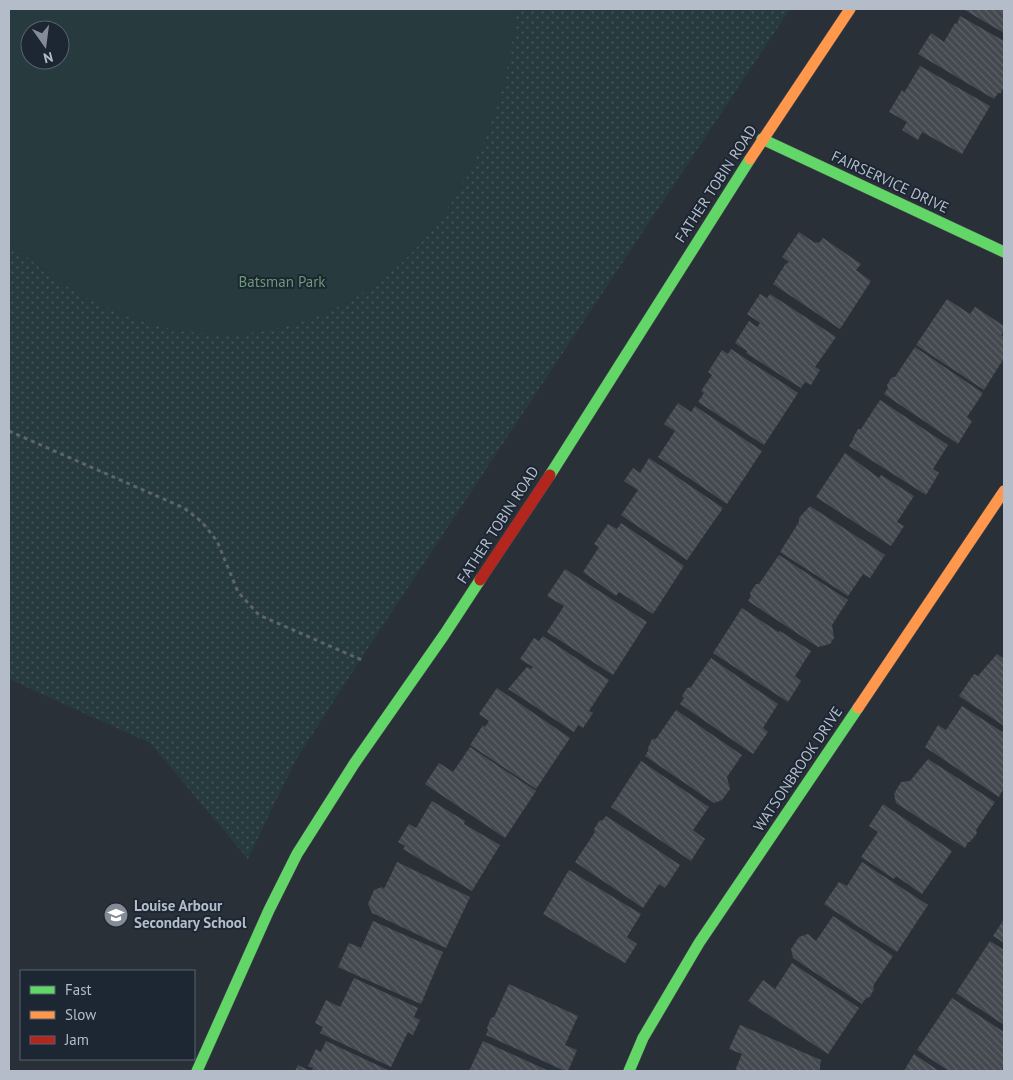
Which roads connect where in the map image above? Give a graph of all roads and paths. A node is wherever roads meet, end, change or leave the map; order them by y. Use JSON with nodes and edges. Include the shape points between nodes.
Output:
{"nodes":[{"id":1,"x":850,"y":9,"type":"edge"},
{"id":2,"x":762,"y":139,"type":"junction"},
{"id":3,"x":1004,"y":252,"type":"edge"},
{"id":4,"x":9,"y":431,"type":"edge"},
{"id":5,"x":1004,"y":491,"type":"edge"},
{"id":6,"x":364,"y":661,"type":"dead end"},
{"id":7,"x":197,"y":1071,"type":"edge"},
{"id":8,"x":629,"y":1071,"type":"edge"}],
"edges":[{"from":1,"to":2,"type":"street","name":"FATHER TOBIN ROAD"},
{"from":2,"to":3,"type":"street","name":"FAIRSERVICE DRIVE"},
{"from":2,"to":7,"type":"street","name":"FATHER TOBIN ROAD","via":[[571,442],[297,854]]},
{"from":4,"to":6,"type":"path","via":[[184,508],[202,522],[217,541],[238,592],[259,615]]},
{"from":5,"to":8,"type":"street","name":"WATSONBROOK DRIVE","via":[[699,943],[643,1038]]}]}
